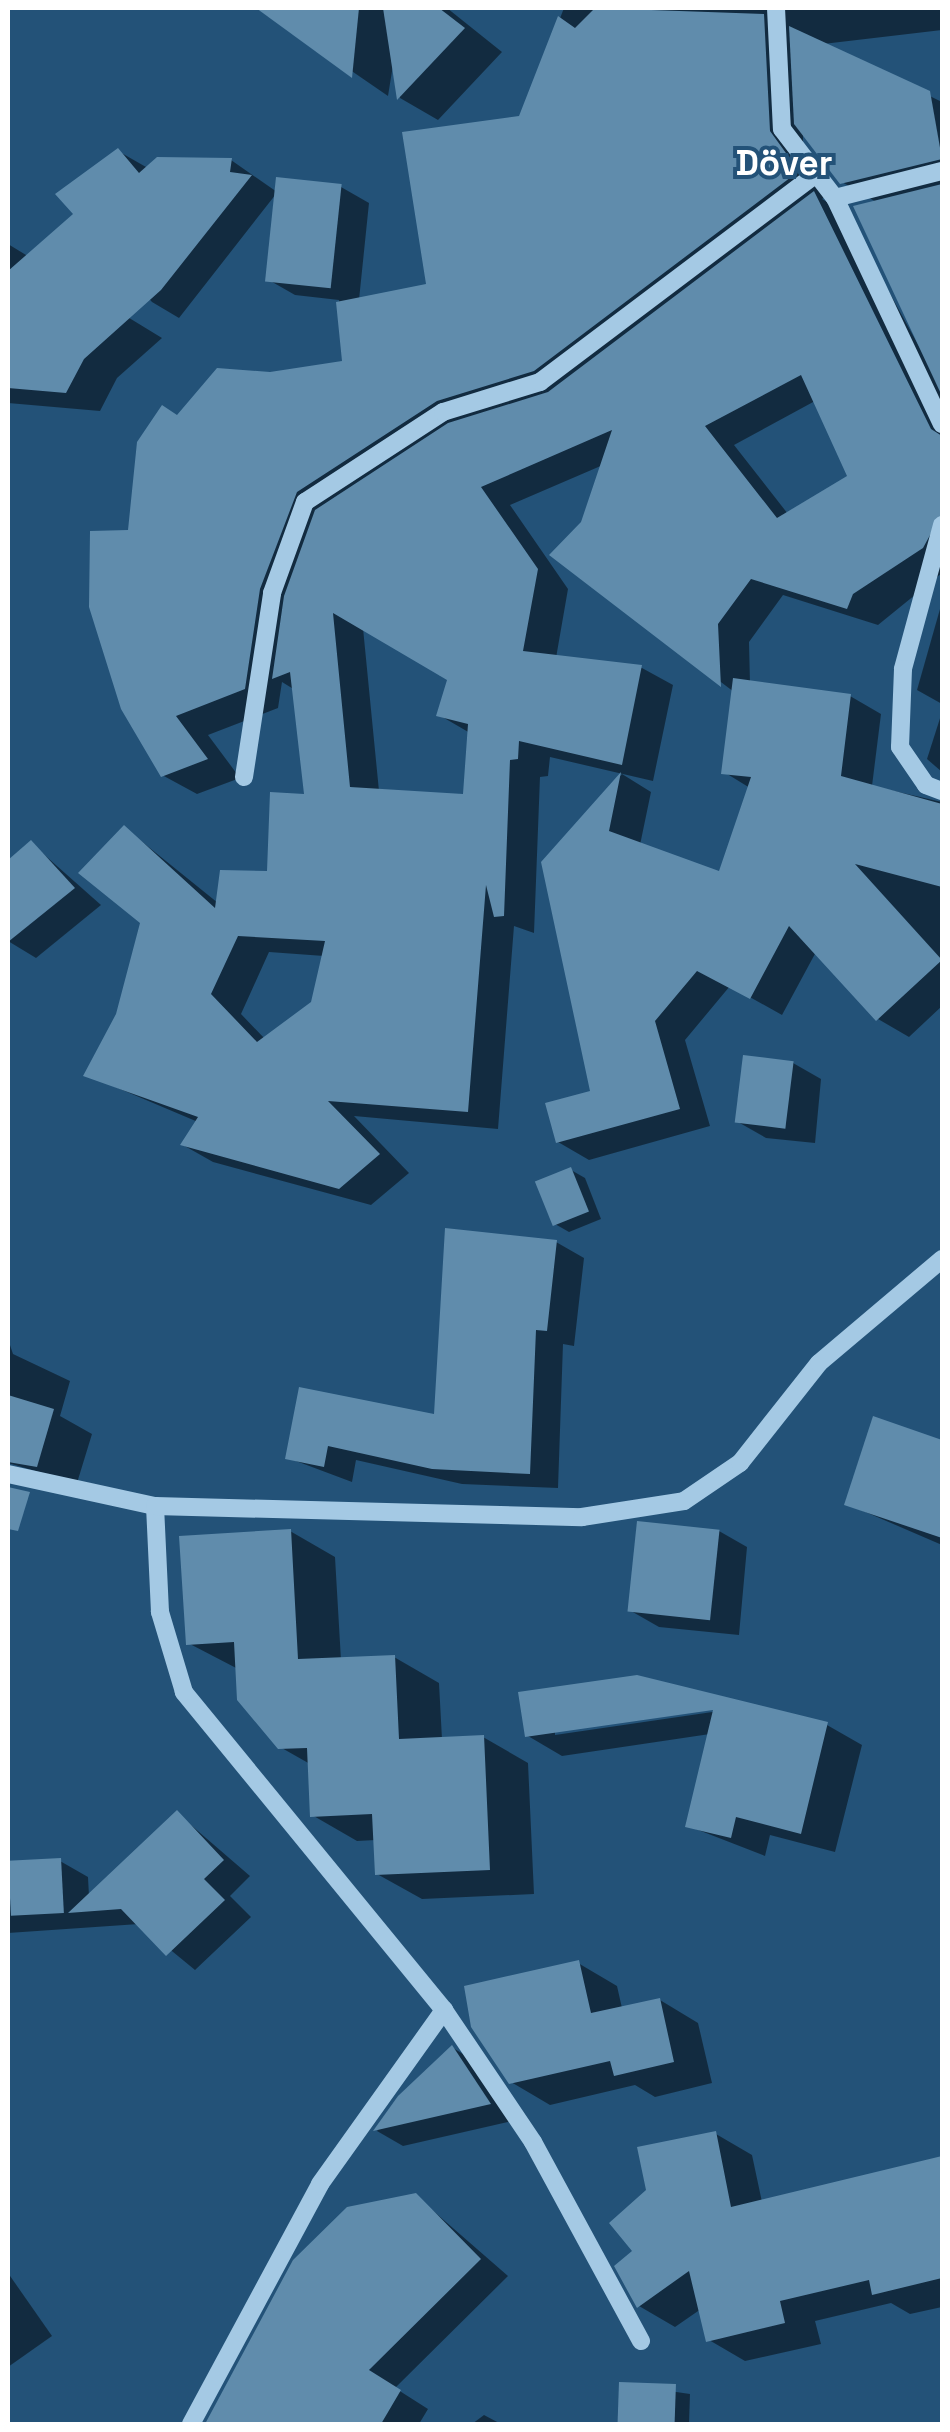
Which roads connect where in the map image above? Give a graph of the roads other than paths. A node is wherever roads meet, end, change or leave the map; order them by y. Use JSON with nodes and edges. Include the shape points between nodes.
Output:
{"nodes":[{"id":1,"x":776,"y":8,"type":"edge"},
{"id":2,"x":942,"y":171,"type":"edge"},
{"id":3,"x":816,"y":174,"type":"junction"},
{"id":4,"x":835,"y":198,"type":"junction"},
{"id":5,"x":942,"y":424,"type":"edge"},
{"id":6,"x":942,"y":524,"type":"edge"},
{"id":7,"x":244,"y":777,"type":"dead end"},
{"id":8,"x":942,"y":791,"type":"edge"},
{"id":9,"x":942,"y":1259,"type":"edge"},
{"id":10,"x":8,"y":1474,"type":"edge"},
{"id":11,"x":155,"y":1506,"type":"junction"},
{"id":12,"x":444,"y":2010,"type":"junction"},
{"id":13,"x":641,"y":2341,"type":"dead end"},
{"id":14,"x":191,"y":2424,"type":"edge"}],
"edges":[{"from":1,"to":3,"type":"street","via":[[782,129]]},
{"from":2,"to":4,"type":"street"},
{"from":3,"to":4,"type":"street"},
{"from":3,"to":7,"type":"street","via":[[540,382],[443,412],[305,502],[272,593]]},
{"from":4,"to":5,"type":"street"},
{"from":6,"to":8,"type":"street","via":[[903,670],[900,747],[926,785]]},
{"from":9,"to":11,"type":"street","via":[[819,1362],[740,1463],[684,1501],[582,1517]]},
{"from":10,"to":11,"type":"street"},
{"from":11,"to":12,"type":"street","via":[[160,1612],[184,1692]]},
{"from":12,"to":13,"type":"street","via":[[533,2142]]},
{"from":12,"to":14,"type":"street","via":[[320,2184]]}]}
